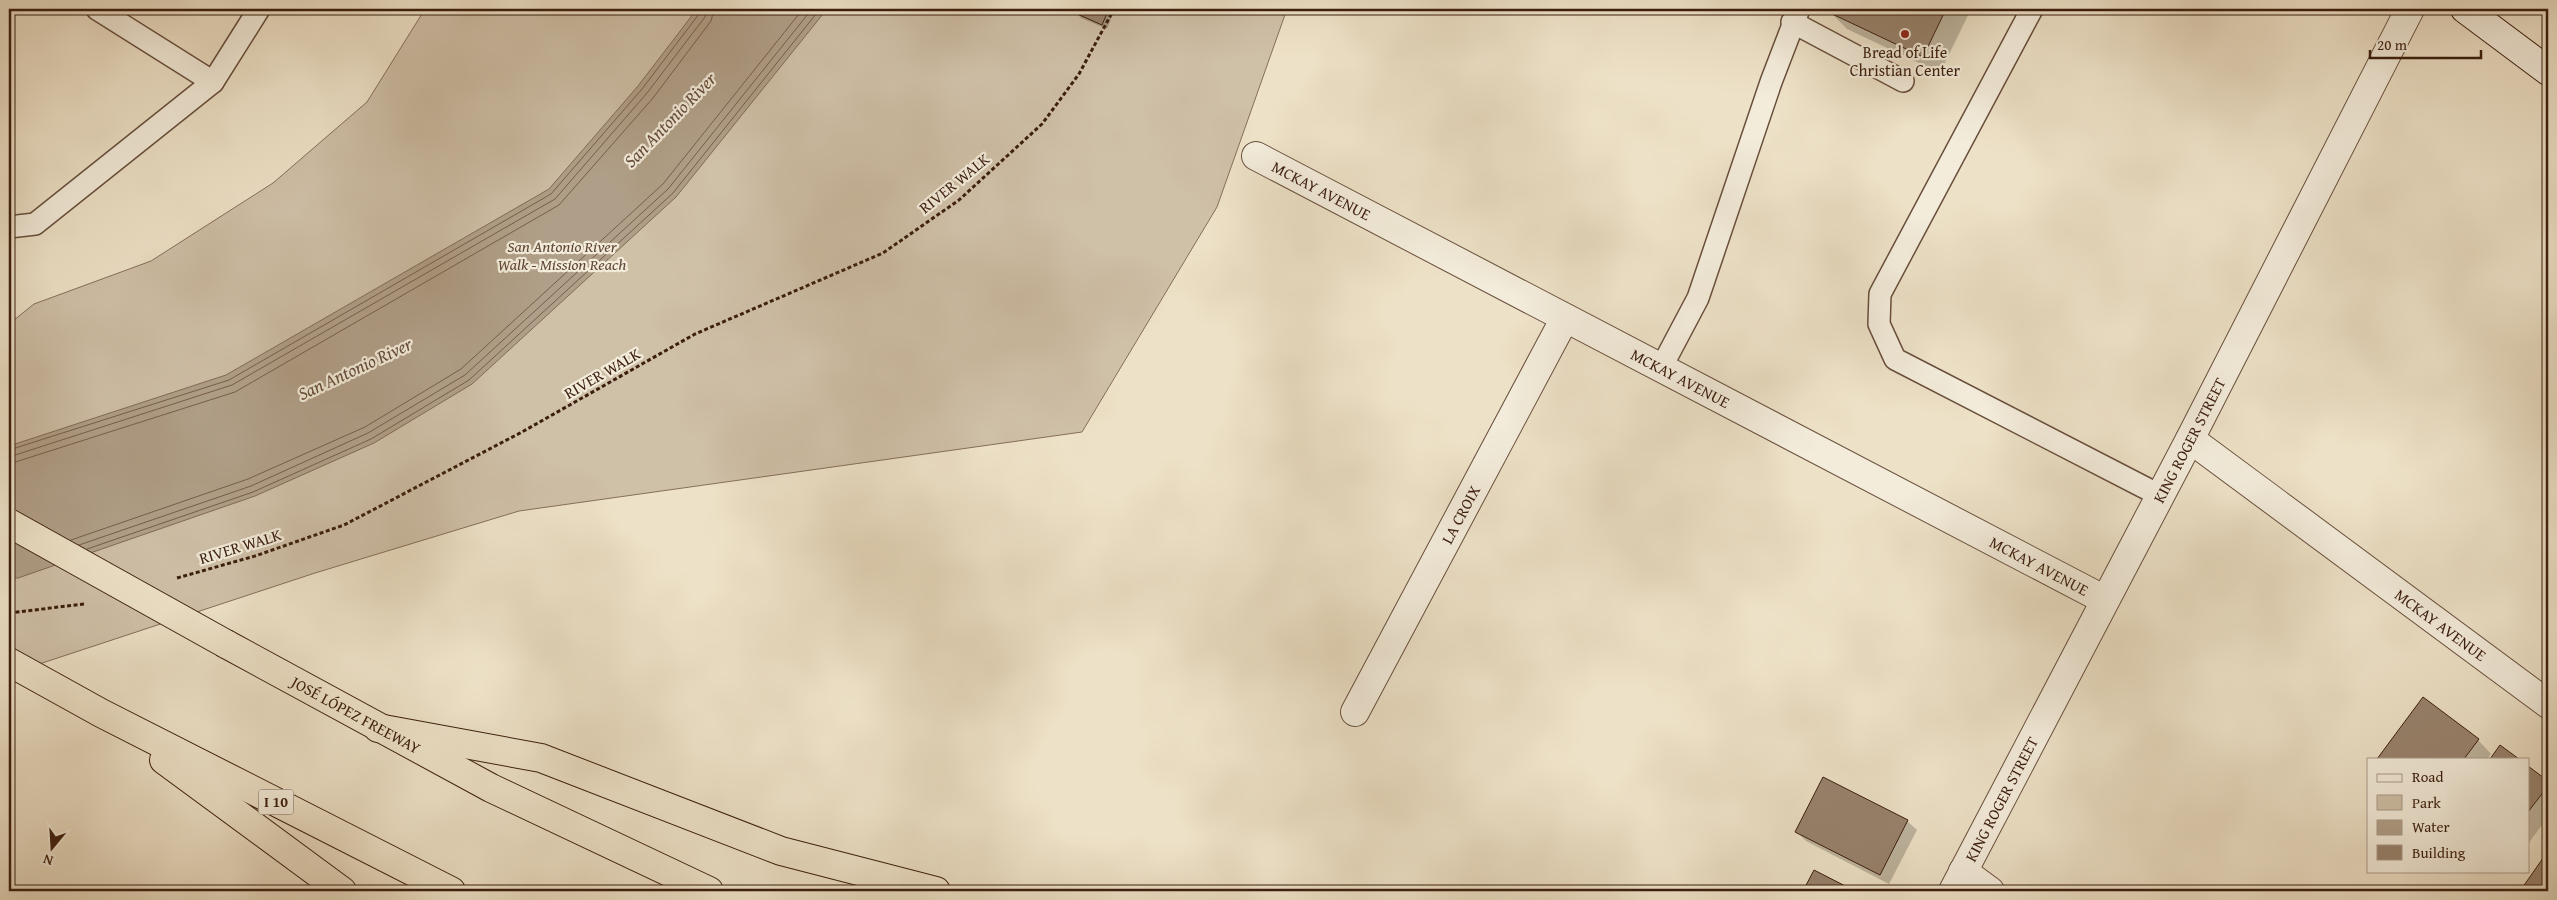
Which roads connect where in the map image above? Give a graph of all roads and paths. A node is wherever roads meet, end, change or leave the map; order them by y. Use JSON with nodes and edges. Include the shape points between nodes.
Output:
{"nodes":[{"id":1,"x":97,"y":9,"type":"edge"},
{"id":2,"x":259,"y":9,"type":"edge"},
{"id":3,"x":1114,"y":9,"type":"edge"},
{"id":4,"x":2032,"y":9,"type":"edge"},
{"id":5,"x":2410,"y":9,"type":"edge"},
{"id":6,"x":2465,"y":9,"type":"edge"},
{"id":7,"x":1796,"y":16,"type":"edge"},
{"id":8,"x":2548,"y":71,"type":"edge"},
{"id":9,"x":1903,"y":81,"type":"dead end"},
{"id":10,"x":213,"y":82,"type":"junction"},
{"id":11,"x":1256,"y":156,"type":"dead end"},
{"id":12,"x":9,"y":227,"type":"edge"},
{"id":13,"x":1565,"y":318,"type":"junction"},
{"id":14,"x":1661,"y":368,"type":"junction"},
{"id":15,"x":2190,"y":439,"type":"junction"},
{"id":16,"x":2159,"y":495,"type":"junction"},
{"id":17,"x":9,"y":523,"type":"edge"},
{"id":18,"x":170,"y":580,"type":"dead end"},
{"id":19,"x":2105,"y":600,"type":"junction"},
{"id":20,"x":85,"y":604,"type":"dead end"},
{"id":21,"x":9,"y":613,"type":"edge"},
{"id":22,"x":14,"y":666,"type":"edge"},
{"id":23,"x":2548,"y":704,"type":"edge"},
{"id":24,"x":1355,"y":712,"type":"dead end"},
{"id":25,"x":101,"y":713,"type":"junction"},
{"id":26,"x":378,"y":728,"type":"junction"},
{"id":27,"x":1958,"y":881,"type":"edge"},
{"id":28,"x":342,"y":891,"type":"edge"},
{"id":29,"x":451,"y":891,"type":"edge"},
{"id":30,"x":709,"y":891,"type":"edge"},
{"id":31,"x":936,"y":891,"type":"edge"},
{"id":32,"x":1990,"y":891,"type":"edge"}],
"edges":[{"from":1,"to":10,"type":"lane"},
{"from":2,"to":10,"type":"lane"},
{"from":3,"to":18,"type":"path","name":"RIVER WALK","via":[[1079,74],[1042,124],[959,200],[883,253],[695,334],[522,432],[344,525],[255,556]]},
{"from":4,"to":16,"type":"lane","via":[[1880,294],[1879,324],[1895,358]]},
{"from":5,"to":15,"type":"street","name":"KING ROGER STREET"},
{"from":6,"to":8,"type":"street"},
{"from":7,"to":9,"type":"lane"},
{"from":7,"to":14,"type":"lane","via":[[1698,298]]},
{"from":10,"to":12,"type":"lane","via":[[35,224]]},
{"from":11,"to":13,"type":"street","name":"MCKAY AVENUE"},
{"from":13,"to":14,"type":"street","name":"MCKAY AVENUE"},
{"from":13,"to":24,"type":"street","name":"LA CROIX"},
{"from":14,"to":19,"type":"street","name":"MCKAY AVENUE"},
{"from":15,"to":16,"type":"street","name":"KING ROGER STREET"},
{"from":15,"to":23,"type":"street","name":"MCKAY AVENUE"},
{"from":16,"to":19,"type":"street","name":"KING ROGER STREET"},
{"from":17,"to":26,"type":"highway","name":"JOSÉ LÓPEZ FREEWAY","bridge":true},
{"from":19,"to":27,"type":"street","name":"KING ROGER STREET"},
{"from":20,"to":21,"type":"path"},
{"from":22,"to":25,"type":"highway","number":"I 10"},
{"from":25,"to":28,"type":"highway"},
{"from":25,"to":29,"type":"highway","number":"I 10"},
{"from":26,"to":30,"type":"highway","name":"JOSÉ LÓPEZ FREEWAY","via":[[491,788]]},
{"from":26,"to":31,"type":"highway","via":[[541,758],[781,851]]},
{"from":27,"to":32,"type":"street"}]}
